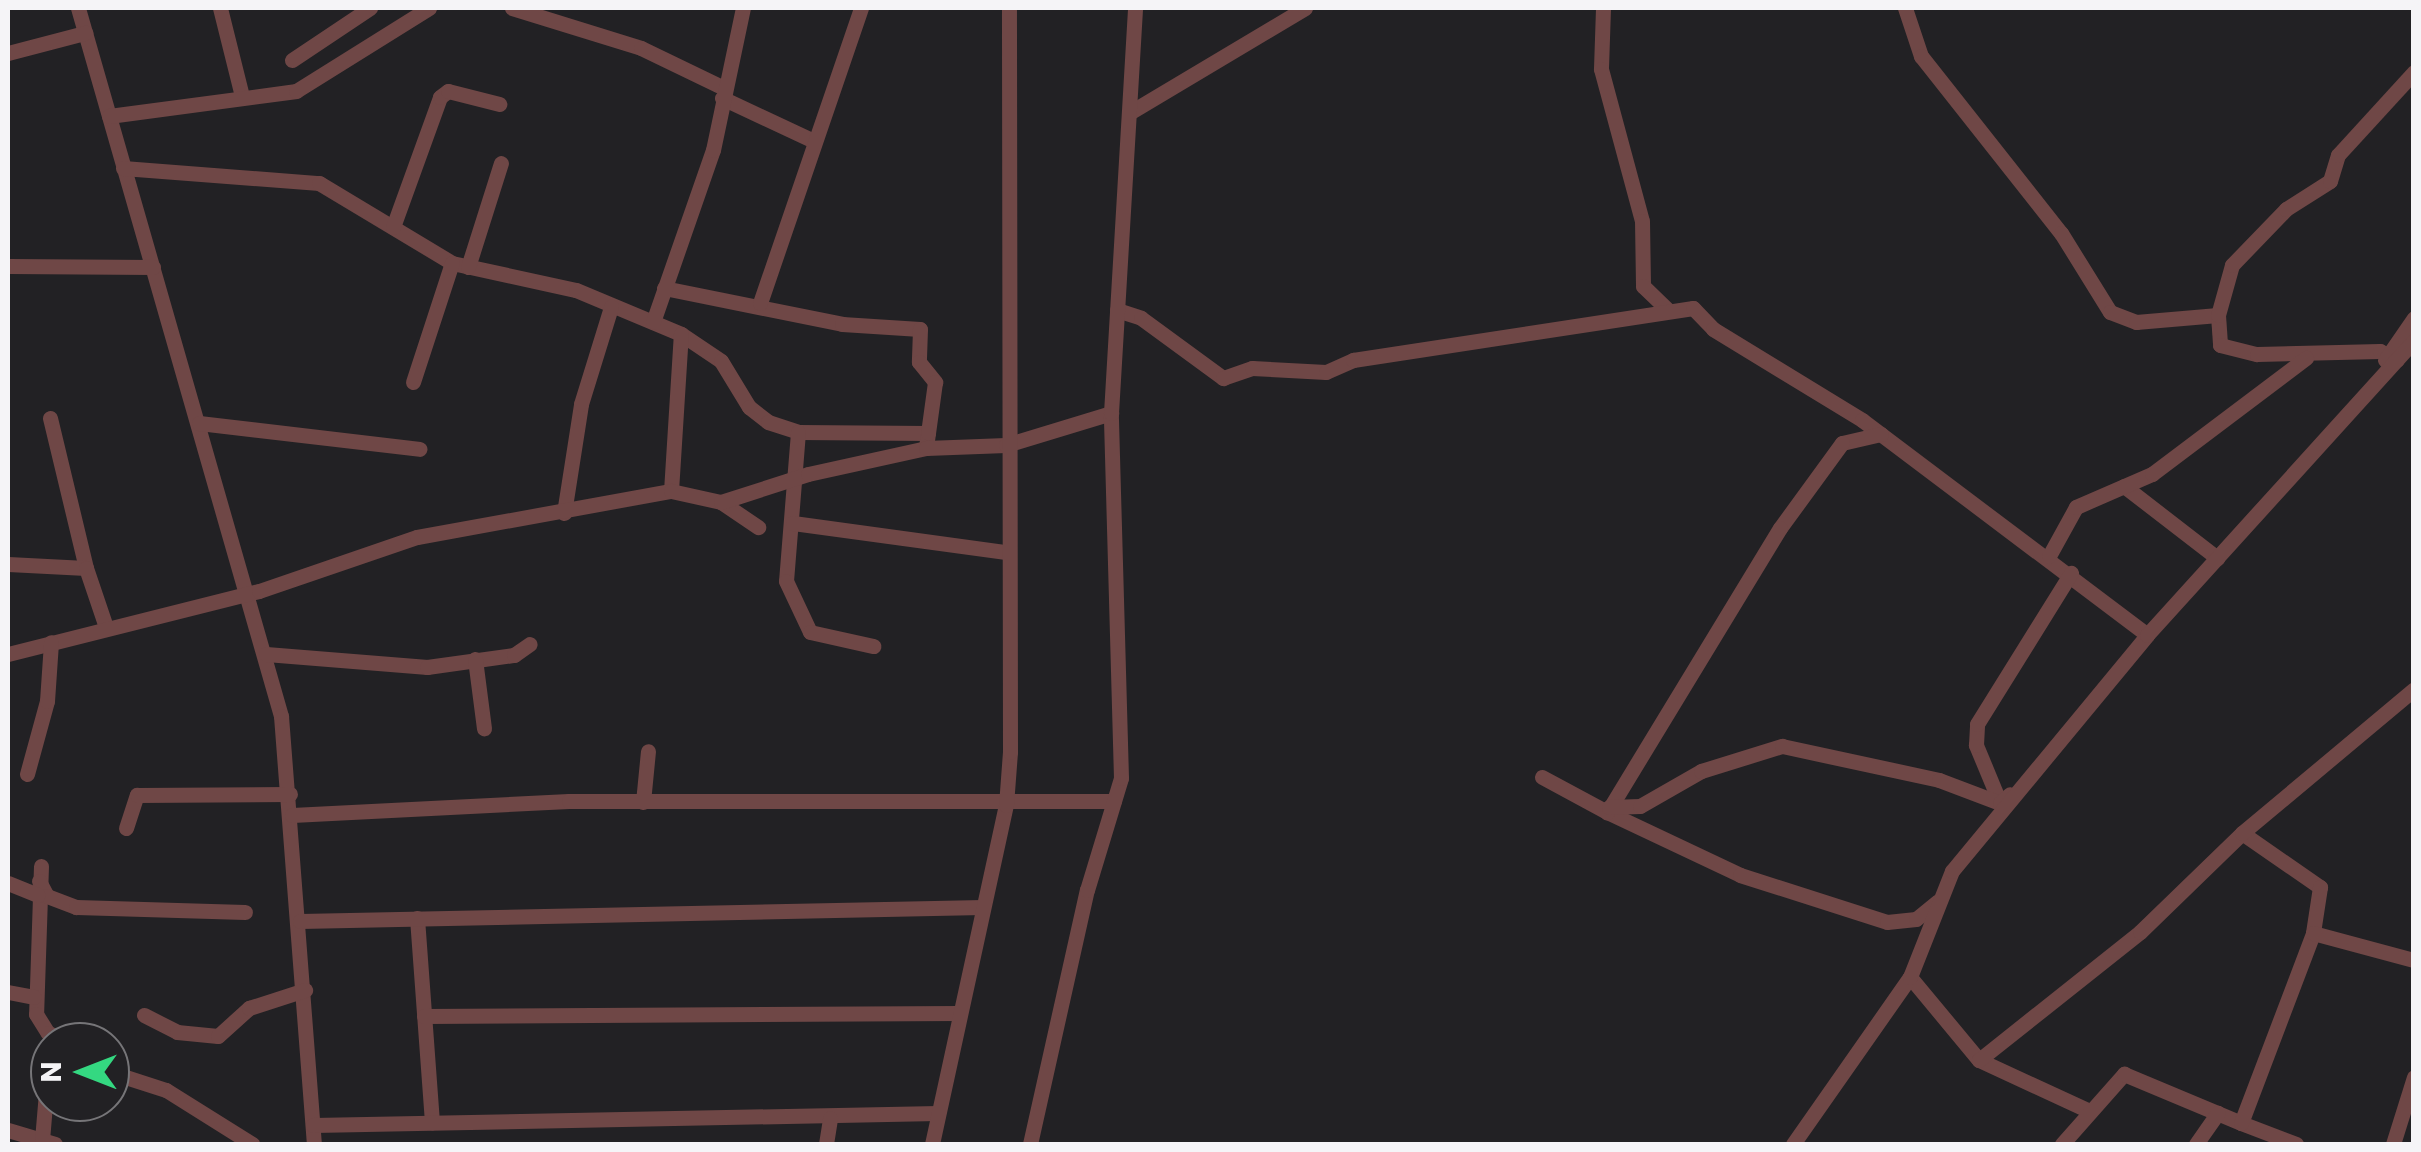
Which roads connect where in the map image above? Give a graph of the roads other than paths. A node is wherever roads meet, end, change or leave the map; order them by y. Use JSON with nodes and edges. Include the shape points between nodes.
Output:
{"nodes":[{"id":1,"x":78,"y":8,"type":"edge"},
{"id":2,"x":220,"y":8,"type":"edge"},
{"id":3,"x":370,"y":8,"type":"edge"},
{"id":4,"x":426,"y":8,"type":"edge"},
{"id":5,"x":512,"y":8,"type":"edge"},
{"id":6,"x":743,"y":8,"type":"edge"},
{"id":7,"x":862,"y":8,"type":"edge"},
{"id":8,"x":1009,"y":8,"type":"edge"},
{"id":9,"x":1135,"y":8,"type":"edge"},
{"id":10,"x":1305,"y":8,"type":"edge"},
{"id":11,"x":1602,"y":8,"type":"edge"},
{"id":12,"x":1905,"y":8,"type":"edge"},
{"id":13,"x":85,"y":33,"type":"junction"},
{"id":14,"x":8,"y":53,"type":"edge"},
{"id":15,"x":292,"y":60,"type":"dead end"},
{"id":16,"x":2414,"y":72,"type":"edge"},
{"id":17,"x":723,"y":93,"type":"junction"},
{"id":18,"x":242,"y":96,"type":"junction"},
{"id":19,"x":499,"y":104,"type":"dead end"},
{"id":20,"x":1129,"y":113,"type":"junction"},
{"id":21,"x":109,"y":116,"type":"junction"},
{"id":22,"x":814,"y":142,"type":"junction"},
{"id":23,"x":500,"y":163,"type":"dead end"},
{"id":24,"x":124,"y":168,"type":"junction"},
{"id":25,"x":392,"y":226,"type":"junction"},
{"id":26,"x":460,"y":265,"type":"junction"},
{"id":27,"x":8,"y":266,"type":"edge"},
{"id":28,"x":153,"y":267,"type":"junction"},
{"id":29,"x":664,"y":288,"type":"junction"},
{"id":30,"x":760,"y":303,"type":"junction"},
{"id":31,"x":611,"y":306,"type":"junction"},
{"id":32,"x":1666,"y":309,"type":"junction"},
{"id":33,"x":1118,"y":310,"type":"junction"},
{"id":34,"x":2218,"y":316,"type":"junction"},
{"id":35,"x":2414,"y":318,"type":"edge"},
{"id":36,"x":653,"y":322,"type":"junction"},
{"id":37,"x":681,"y":334,"type":"junction"},
{"id":38,"x":2414,"y":342,"type":"edge"},
{"id":39,"x":2392,"y":356,"type":"junction"},
{"id":40,"x":2306,"y":358,"type":"junction"},
{"id":41,"x":413,"y":382,"type":"dead end"},
{"id":42,"x":1112,"y":413,"type":"junction"},
{"id":43,"x":50,"y":418,"type":"dead end"},
{"id":44,"x":199,"y":423,"type":"junction"},
{"id":45,"x":798,"y":432,"type":"junction"},
{"id":46,"x":1880,"y":434,"type":"junction"},
{"id":47,"x":927,"y":441,"type":"junction"},
{"id":48,"x":1006,"y":446,"type":"junction"},
{"id":49,"x":418,"y":448,"type":"dead end"},
{"id":50,"x":799,"y":480,"type":"junction"},
{"id":51,"x":2124,"y":486,"type":"junction"},
{"id":52,"x":672,"y":491,"type":"junction"},
{"id":53,"x":721,"y":502,"type":"junction"},
{"id":54,"x":564,"y":512,"type":"junction"},
{"id":55,"x":792,"y":523,"type":"junction"},
{"id":56,"x":758,"y":527,"type":"dead end"},
{"id":57,"x":1006,"y":552,"type":"junction"},
{"id":58,"x":2049,"y":556,"type":"junction"},
{"id":59,"x":2217,"y":558,"type":"junction"},
{"id":60,"x":8,"y":564,"type":"edge"},
{"id":61,"x":86,"y":568,"type":"junction"},
{"id":62,"x":2071,"y":573,"type":"junction"},
{"id":63,"x":249,"y":594,"type":"junction"},
{"id":64,"x":106,"y":626,"type":"junction"},
{"id":65,"x":2147,"y":635,"type":"junction"},
{"id":66,"x":51,"y":642,"type":"junction"},
{"id":67,"x":530,"y":644,"type":"dead end"},
{"id":68,"x":873,"y":646,"type":"dead end"},
{"id":69,"x":8,"y":654,"type":"edge"},
{"id":70,"x":266,"y":654,"type":"junction"},
{"id":71,"x":476,"y":659,"type":"junction"},
{"id":72,"x":2414,"y":690,"type":"edge"},
{"id":73,"x":484,"y":728,"type":"dead end"},
{"id":74,"x":648,"y":751,"type":"dead end"},
{"id":75,"x":27,"y":774,"type":"dead end"},
{"id":76,"x":1542,"y":778,"type":"dead end"},
{"id":77,"x":2016,"y":788,"type":"junction"},
{"id":78,"x":290,"y":794,"type":"junction"},
{"id":79,"x":1114,"y":800,"type":"junction"},
{"id":80,"x":643,"y":802,"type":"junction"},
{"id":81,"x":2000,"y":802,"type":"junction"},
{"id":82,"x":1006,"y":805,"type":"junction"},
{"id":83,"x":1608,"y":810,"type":"junction"},
{"id":84,"x":292,"y":815,"type":"junction"},
{"id":85,"x":126,"y":828,"type":"dead end"},
{"id":86,"x":2242,"y":833,"type":"junction"},
{"id":87,"x":1952,"y":870,"type":"junction"},
{"id":88,"x":40,"y":881,"type":"junction"},
{"id":89,"x":8,"y":883,"type":"edge"},
{"id":90,"x":984,"y":906,"type":"junction"},
{"id":91,"x":245,"y":912,"type":"dead end"},
{"id":92,"x":417,"y":918,"type":"junction"},
{"id":93,"x":300,"y":921,"type":"junction"},
{"id":94,"x":2313,"y":933,"type":"junction"},
{"id":95,"x":2414,"y":960,"type":"edge"},
{"id":96,"x":1910,"y":977,"type":"junction"},
{"id":97,"x":305,"y":990,"type":"junction"},
{"id":98,"x":8,"y":992,"type":"edge"},
{"id":99,"x":34,"y":997,"type":"junction"},
{"id":100,"x":960,"y":1012,"type":"junction"},
{"id":101,"x":144,"y":1015,"type":"dead end"},
{"id":102,"x":424,"y":1016,"type":"junction"},
{"id":103,"x":40,"y":1022,"type":"edge"},
{"id":104,"x":1979,"y":1060,"type":"junction"},
{"id":105,"x":2414,"y":1077,"type":"edge"},
{"id":106,"x":130,"y":1078,"type":"edge"},
{"id":107,"x":2087,"y":1110,"type":"junction"},
{"id":108,"x":2218,"y":1113,"type":"junction"},
{"id":109,"x":938,"y":1114,"type":"junction"},
{"id":110,"x":830,"y":1118,"type":"junction"},
{"id":111,"x":432,"y":1122,"type":"junction"},
{"id":112,"x":2241,"y":1123,"type":"junction"},
{"id":113,"x":313,"y":1125,"type":"junction"},
{"id":114,"x":8,"y":1130,"type":"edge"},
{"id":115,"x":2278,"y":1141,"type":"edge"},
{"id":116,"x":48,"y":1142,"type":"edge"},
{"id":117,"x":252,"y":1144,"type":"edge"},
{"id":118,"x":314,"y":1144,"type":"edge"},
{"id":119,"x":826,"y":1144,"type":"edge"},
{"id":120,"x":932,"y":1144,"type":"edge"},
{"id":121,"x":1030,"y":1144,"type":"edge"},
{"id":122,"x":1793,"y":1144,"type":"edge"},
{"id":123,"x":2062,"y":1144,"type":"edge"},
{"id":124,"x":2196,"y":1144,"type":"edge"},
{"id":125,"x":2296,"y":1144,"type":"edge"},
{"id":126,"x":2393,"y":1144,"type":"edge"}],
"edges":[{"from":1,"to":13,"type":"street"},
{"from":2,"to":18,"type":"street"},
{"from":3,"to":15,"type":"street"},
{"from":4,"to":18,"type":"street","via":[[296,91]]},
{"from":5,"to":17,"type":"street","via":[[640,48]]},
{"from":6,"to":17,"type":"street"},
{"from":7,"to":22,"type":"street"},
{"from":8,"to":48,"type":"street"},
{"from":9,"to":20,"type":"street"},
{"from":10,"to":20,"type":"street"},
{"from":11,"to":32,"type":"street","via":[[1601,69],[1642,221],[1643,286]]},
{"from":12,"to":34,"type":"street","via":[[1921,56],[2061,233],[2110,312],[2136,322]]},
{"from":13,"to":14,"type":"street"},
{"from":13,"to":21,"type":"street"},
{"from":16,"to":34,"type":"street","via":[[2338,155],[2330,180],[2286,209],[2232,266]]},
{"from":17,"to":22,"type":"street"},
{"from":17,"to":29,"type":"street"},
{"from":18,"to":21,"type":"street"},
{"from":19,"to":25,"type":"street","via":[[448,91],[440,97]]},
{"from":20,"to":33,"type":"street"},
{"from":21,"to":24,"type":"street"},
{"from":22,"to":30,"type":"street"},
{"from":23,"to":26,"type":"street"},
{"from":24,"to":25,"type":"street","via":[[318,183]]},
{"from":24,"to":28,"type":"street"},
{"from":25,"to":26,"type":"street"},
{"from":26,"to":31,"type":"street","via":[[540,280]]},
{"from":26,"to":41,"type":"street"},
{"from":27,"to":28,"type":"street"},
{"from":28,"to":44,"type":"street"},
{"from":29,"to":30,"type":"street"},
{"from":29,"to":36,"type":"street"},
{"from":30,"to":47,"type":"street","via":[[842,324],[920,329],[920,362],[935,382]]},
{"from":31,"to":36,"type":"street"},
{"from":31,"to":54,"type":"street","via":[[581,404]]},
{"from":32,"to":33,"type":"street","via":[[1353,360],[1326,372],[1252,368],[1223,378],[1141,318]]},
{"from":32,"to":46,"type":"street","via":[[1693,308],[1713,329]]},
{"from":33,"to":42,"type":"street"},
{"from":34,"to":40,"type":"street","via":[[2220,345]]},
{"from":35,"to":39,"type":"street"},
{"from":36,"to":37,"type":"street"},
{"from":37,"to":45,"type":"street","via":[[721,361],[755,414]]},
{"from":37,"to":52,"type":"street"},
{"from":38,"to":39,"type":"street"},
{"from":39,"to":40,"type":"street"},
{"from":39,"to":59,"type":"street"},
{"from":40,"to":51,"type":"street","via":[[2170,462]]},
{"from":42,"to":48,"type":"street"},
{"from":42,"to":79,"type":"street","via":[[1121,778]]},
{"from":43,"to":61,"type":"street"},
{"from":44,"to":49,"type":"street"},
{"from":44,"to":63,"type":"street"},
{"from":45,"to":47,"type":"street"},
{"from":45,"to":50,"type":"street"},
{"from":46,"to":58,"type":"street"},
{"from":46,"to":83,"type":"street","via":[[1842,442],[1780,528]]},
{"from":47,"to":48,"type":"street"},
{"from":47,"to":50,"type":"street"},
{"from":48,"to":57,"type":"street"},
{"from":50,"to":53,"type":"street"},
{"from":50,"to":55,"type":"street"},
{"from":51,"to":58,"type":"street","via":[[2076,507]]},
{"from":51,"to":59,"type":"street"},
{"from":52,"to":53,"type":"street"},
{"from":52,"to":54,"type":"street"},
{"from":53,"to":56,"type":"street"},
{"from":54,"to":63,"type":"street","via":[[417,537]]},
{"from":55,"to":57,"type":"street"},
{"from":55,"to":68,"type":"street","via":[[785,576],[806,626]]},
{"from":57,"to":82,"type":"street"},
{"from":58,"to":62,"type":"street"},
{"from":59,"to":65,"type":"street"},
{"from":60,"to":61,"type":"street"},
{"from":61,"to":64,"type":"street"},
{"from":62,"to":65,"type":"street"},
{"from":62,"to":81,"type":"street","via":[[1977,724],[1976,745]]},
{"from":63,"to":64,"type":"street"},
{"from":63,"to":70,"type":"street"},
{"from":64,"to":66,"type":"street"},
{"from":65,"to":77,"type":"street"},
{"from":66,"to":69,"type":"street"},
{"from":66,"to":75,"type":"street","via":[[46,701]]},
{"from":67,"to":71,"type":"street","via":[[514,655]]},
{"from":70,"to":71,"type":"street","via":[[427,667]]},
{"from":70,"to":78,"type":"street"},
{"from":71,"to":73,"type":"street"},
{"from":72,"to":86,"type":"street"},
{"from":74,"to":80,"type":"street"},
{"from":76,"to":83,"type":"street"},
{"from":77,"to":81,"type":"street"},
{"from":77,"to":87,"type":"street"},
{"from":78,"to":84,"type":"street"},
{"from":78,"to":85,"type":"street","via":[[137,795]]},
{"from":79,"to":82,"type":"street"},
{"from":79,"to":121,"type":"street"},
{"from":80,"to":82,"type":"street"},
{"from":80,"to":84,"type":"street"},
{"from":81,"to":83,"type":"street","via":[[1939,780],[1782,746],[1701,771],[1640,806]]},
{"from":82,"to":90,"type":"street"},
{"from":83,"to":87,"type":"street","via":[[1740,876],[1888,922],[1934,910]]},
{"from":84,"to":93,"type":"street"},
{"from":86,"to":94,"type":"street","via":[[2320,887]]},
{"from":86,"to":104,"type":"street","via":[[2140,932]]},
{"from":87,"to":96,"type":"street"},
{"from":88,"to":89,"type":"street"},
{"from":88,"to":91,"type":"street","via":[[48,896],[76,907]]},
{"from":88,"to":99,"type":"street"},
{"from":90,"to":92,"type":"street"},
{"from":90,"to":100,"type":"street"},
{"from":92,"to":93,"type":"street"},
{"from":92,"to":102,"type":"street"},
{"from":93,"to":97,"type":"street"},
{"from":94,"to":95,"type":"street"},
{"from":94,"to":112,"type":"street"},
{"from":96,"to":104,"type":"street"},
{"from":96,"to":122,"type":"street"},
{"from":97,"to":101,"type":"street","via":[[249,1008],[218,1036],[177,1032]]},
{"from":97,"to":113,"type":"street"},
{"from":98,"to":99,"type":"street"},
{"from":99,"to":103,"type":"street"},
{"from":100,"to":102,"type":"street"},
{"from":100,"to":109,"type":"street"},
{"from":102,"to":111,"type":"street"},
{"from":104,"to":107,"type":"street"},
{"from":105,"to":126,"type":"street"},
{"from":106,"to":117,"type":"street","via":[[166,1090]]},
{"from":107,"to":108,"type":"street","via":[[2124,1074]]},
{"from":107,"to":123,"type":"street"},
{"from":108,"to":112,"type":"street"},
{"from":108,"to":124,"type":"street"},
{"from":109,"to":110,"type":"street"},
{"from":109,"to":120,"type":"street"},
{"from":110,"to":111,"type":"street"},
{"from":110,"to":119,"type":"street"},
{"from":111,"to":113,"type":"street"},
{"from":112,"to":115,"type":"street"},
{"from":113,"to":118,"type":"street"},
{"from":114,"to":116,"type":"street"},
{"from":115,"to":125,"type":"street"}]}
